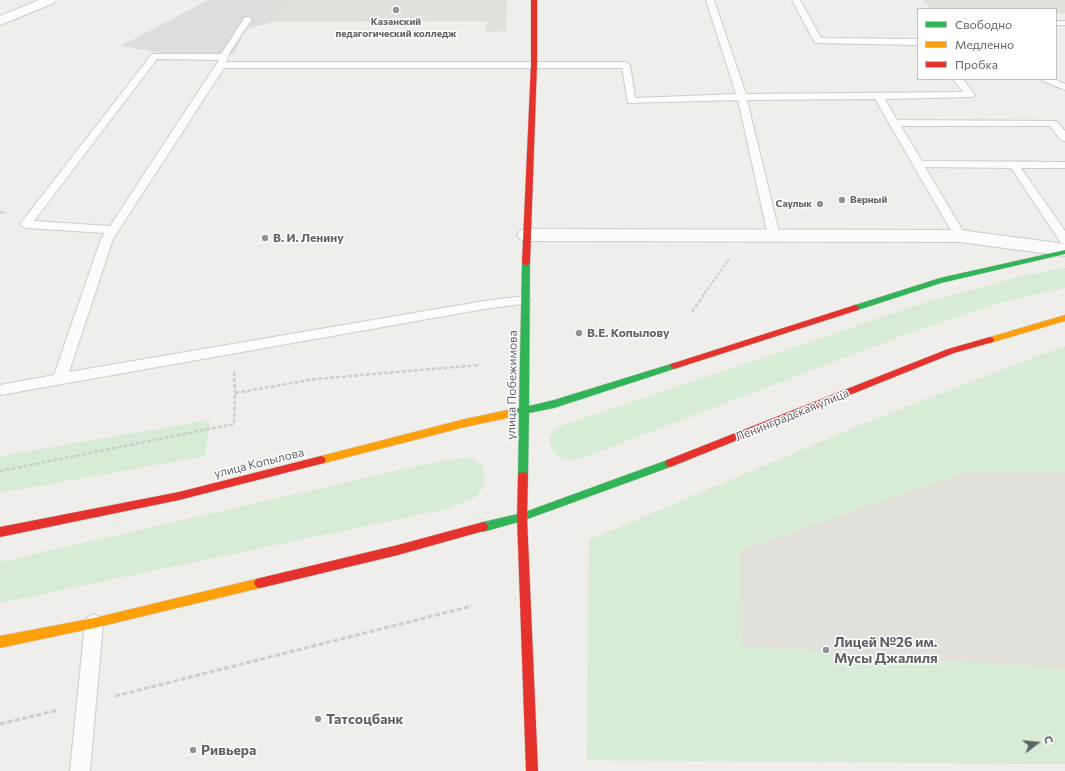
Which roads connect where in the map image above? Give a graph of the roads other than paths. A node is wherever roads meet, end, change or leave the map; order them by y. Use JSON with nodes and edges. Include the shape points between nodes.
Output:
{"nodes":[{"id":1,"x":50,"y":0,"type":"edge"},
{"id":2,"x":534,"y":0,"type":"edge"},
{"id":3,"x":710,"y":0,"type":"edge"},
{"id":4,"x":796,"y":0,"type":"edge"},
{"id":5,"x":248,"y":19,"type":"dead end"},
{"id":6,"x":0,"y":21,"type":"edge"},
{"id":7,"x":917,"y":42,"type":"edge"},
{"id":8,"x":223,"y":61,"type":"junction"},
{"id":9,"x":534,"y":64,"type":"junction"},
{"id":10,"x":959,"y":80,"type":"edge"},
{"id":11,"x":1048,"y":80,"type":"edge"},
{"id":12,"x":1065,"y":87,"type":"edge"},
{"id":13,"x":878,"y":95,"type":"junction"},
{"id":14,"x":742,"y":97,"type":"junction"},
{"id":15,"x":893,"y":122,"type":"junction"},
{"id":16,"x":1065,"y":138,"type":"edge"},
{"id":17,"x":919,"y":164,"type":"junction"},
{"id":18,"x":1014,"y":165,"type":"junction"},
{"id":19,"x":1065,"y":165,"type":"edge"},
{"id":20,"x":114,"y":230,"type":"junction"},
{"id":21,"x":526,"y":235,"type":"junction"},
{"id":22,"x":774,"y":236,"type":"junction"},
{"id":23,"x":960,"y":236,"type":"junction"},
{"id":24,"x":1065,"y":240,"type":"edge"},
{"id":25,"x":1065,"y":251,"type":"edge"},
{"id":26,"x":525,"y":300,"type":"junction"},
{"id":27,"x":1065,"y":318,"type":"edge"},
{"id":28,"x":60,"y":379,"type":"junction"},
{"id":29,"x":0,"y":390,"type":"edge"},
{"id":30,"x":523,"y":412,"type":"junction"},
{"id":31,"x":522,"y":518,"type":"junction"},
{"id":32,"x":0,"y":532,"type":"edge"},
{"id":33,"x":94,"y":623,"type":"junction"},
{"id":34,"x":0,"y":642,"type":"edge"},
{"id":35,"x":80,"y":771,"type":"edge"},
{"id":36,"x":532,"y":771,"type":"edge"}],
"edges":[{"from":1,"to":6,"type":"street"},
{"from":2,"to":9,"type":"main road","name":"улица Побежимова"},
{"from":3,"to":14,"type":"lane"},
{"from":4,"to":7,"type":"lane","via":[[818,41]]},
{"from":5,"to":8,"type":"lane"},
{"from":8,"to":9,"type":"lane"},
{"from":8,"to":20,"type":"lane"},
{"from":8,"to":20,"type":"lane","via":[[155,56],[26,224]]},
{"from":9,"to":14,"type":"lane","via":[[626,65],[631,101]]},
{"from":9,"to":21,"type":"main road","name":"улица Побежимова"},
{"from":10,"to":13,"type":"lane","via":[[970,95]]},
{"from":11,"to":12,"type":"lane"},
{"from":13,"to":14,"type":"lane"},
{"from":13,"to":15,"type":"lane"},
{"from":14,"to":22,"type":"lane"},
{"from":15,"to":16,"type":"lane","via":[[1053,123]]},
{"from":15,"to":17,"type":"lane"},
{"from":17,"to":18,"type":"lane"},
{"from":17,"to":23,"type":"lane"},
{"from":18,"to":19,"type":"lane"},
{"from":18,"to":24,"type":"lane"},
{"from":20,"to":28,"type":"lane","via":[[107,239]]},
{"from":21,"to":22,"type":"street"},
{"from":21,"to":26,"type":"main road","name":"улица Побежимова"},
{"from":22,"to":23,"type":"street"},
{"from":23,"to":25,"type":"street"},
{"from":25,"to":30,"type":"main road","via":[[940,281],[568,400]]},
{"from":26,"to":28,"type":"lane"},
{"from":26,"to":30,"type":"main road","name":"улица Побежимова"},
{"from":27,"to":31,"type":"main road","name":"Ленинградская улица","via":[[951,351],[694,454]]},
{"from":28,"to":29,"type":"lane"},
{"from":30,"to":31,"type":"main road","name":"улица Побежимова"},
{"from":30,"to":32,"type":"main road","name":"улица Копылова","via":[[465,423],[178,496]]},
{"from":31,"to":33,"type":"main road"},
{"from":31,"to":36,"type":"main road","name":"улица Побежимова"},
{"from":33,"to":34,"type":"main road"},
{"from":33,"to":35,"type":"lane"}]}
